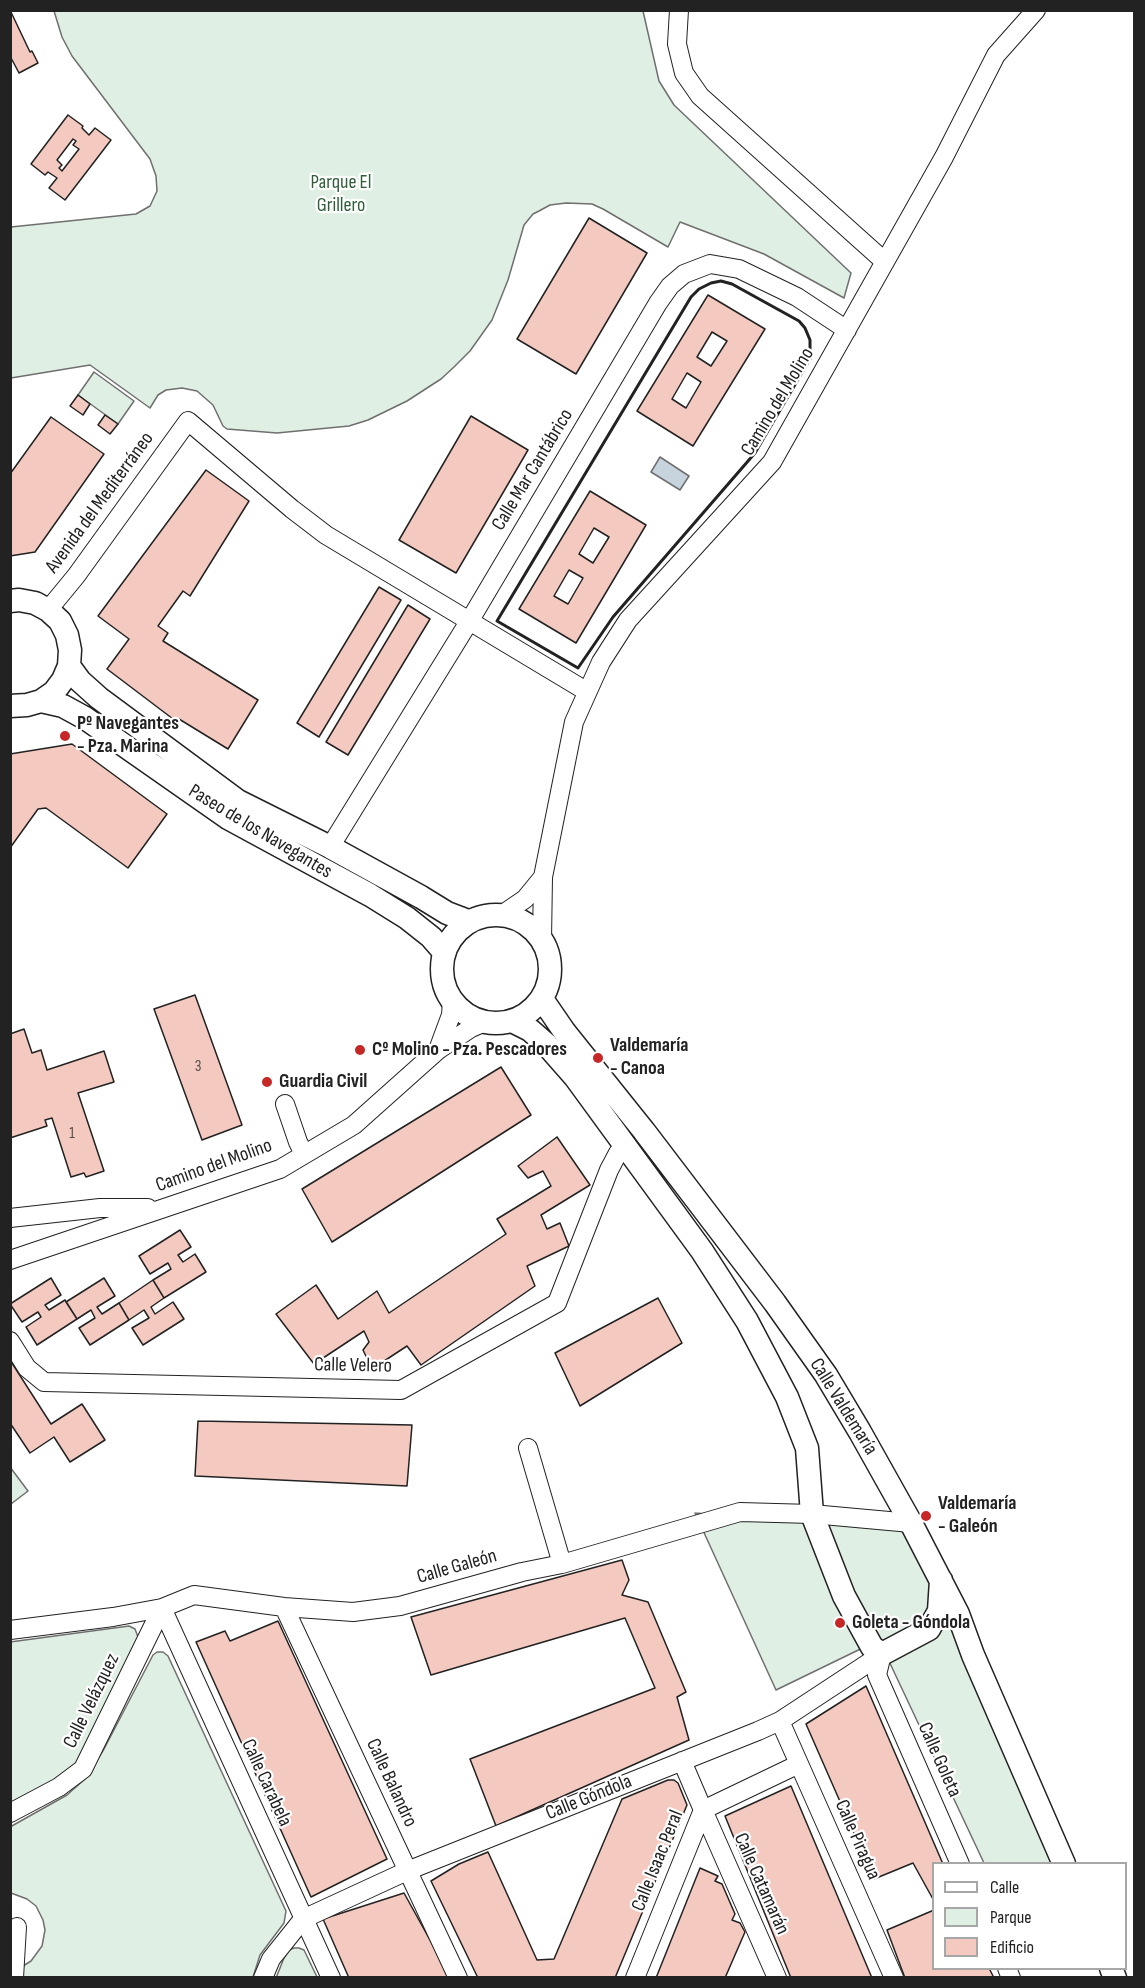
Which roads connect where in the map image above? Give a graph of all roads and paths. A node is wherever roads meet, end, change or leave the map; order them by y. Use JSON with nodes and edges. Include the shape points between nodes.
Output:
{"nodes":[{"id":1,"x":679,"y":10,"type":"edge"},
{"id":2,"x":1036,"y":10,"type":"edge"},
{"id":3,"x":884,"y":261,"type":"junction"},
{"id":4,"x":847,"y":330,"type":"junction"},
{"id":5,"x":10,"y":601,"type":"edge"},
{"id":6,"x":48,"y":610,"type":"junction"},
{"id":7,"x":470,"y":620,"type":"junction"},
{"id":8,"x":69,"y":666,"type":"junction"},
{"id":9,"x":586,"y":692,"type":"junction"},
{"id":10,"x":41,"y":701,"type":"junction"},
{"id":11,"x":10,"y":706,"type":"edge"},
{"id":12,"x":330,"y":848,"type":"junction"},
{"id":13,"x":543,"y":877,"type":"junction"},
{"id":14,"x":503,"y":914,"type":"junction"},
{"id":15,"x":468,"y":921,"type":"junction"},
{"id":16,"x":542,"y":940,"type":"junction"},
{"id":17,"x":444,"y":952,"type":"junction"},
{"id":18,"x":542,"y":999,"type":"junction"},
{"id":19,"x":452,"y":1001,"type":"junction"},
{"id":20,"x":512,"y":1021,"type":"junction"},
{"id":21,"x":485,"y":1022,"type":"junction"},
{"id":22,"x":438,"y":1050,"type":"junction"},
{"id":23,"x":285,"y":1104,"type":"dead end"},
{"id":24,"x":626,"y":1147,"type":"junction"},
{"id":25,"x":304,"y":1154,"type":"junction"},
{"id":26,"x":165,"y":1208,"type":"junction"},
{"id":27,"x":10,"y":1218,"type":"edge"},
{"id":28,"x":10,"y":1260,"type":"edge"},
{"id":29,"x":10,"y":1341,"type":"edge"},
{"id":30,"x":528,"y":1448,"type":"dead end"},
{"id":31,"x":812,"y":1514,"type":"junction"},
{"id":32,"x":911,"y":1523,"type":"junction"},
{"id":33,"x":562,"y":1564,"type":"junction"},
{"id":34,"x":941,"y":1578,"type":"junction"},
{"id":35,"x":284,"y":1607,"type":"junction"},
{"id":36,"x":162,"y":1608,"type":"junction"},
{"id":37,"x":929,"y":1629,"type":"junction"},
{"id":38,"x":10,"y":1630,"type":"edge"},
{"id":39,"x":974,"y":1655,"type":"junction"},
{"id":40,"x":873,"y":1665,"type":"junction"},
{"id":41,"x":780,"y":1721,"type":"junction"},
{"id":42,"x":682,"y":1761,"type":"junction"},
{"id":43,"x":799,"y":1764,"type":"junction"},
{"id":44,"x":703,"y":1810,"type":"junction"},
{"id":45,"x":10,"y":1813,"type":"edge"},
{"id":46,"x":960,"y":1862,"type":"edge"},
{"id":47,"x":1064,"y":1862,"type":"edge"},
{"id":48,"x":407,"y":1871,"type":"junction"},
{"id":49,"x":303,"y":1919,"type":"junction"},
{"id":50,"x":17,"y":1927,"type":"dead end"},
{"id":51,"x":14,"y":1977,"type":"edge"},
{"id":52,"x":263,"y":1977,"type":"edge"},
{"id":53,"x":331,"y":1977,"type":"edge"},
{"id":54,"x":458,"y":1977,"type":"edge"},
{"id":55,"x":635,"y":1977,"type":"edge"},
{"id":56,"x":777,"y":1977,"type":"edge"},
{"id":57,"x":894,"y":1977,"type":"edge"}],
"edges":[{"from":1,"to":3,"type":"street","via":[[677,44],[684,73],[700,96]]},
{"from":2,"to":3,"type":"street","name":"Camino del Molino","via":[[996,55],[944,157]]},
{"from":3,"to":4,"type":"street","name":"Camino del Molino"},
{"from":4,"to":7,"type":"street","name":"Calle Mar Cantábrico","via":[[797,297],[740,269],[710,264],[684,274],[658,303]]},
{"from":4,"to":9,"type":"street","name":"Camino del Molino","via":[[772,462],[628,620]]},
{"from":5,"to":6,"type":"main road","via":[[34,603]]},
{"from":6,"to":7,"type":"street","name":"Avenida del Mediterráneo","via":[[188,421],[326,535]]},
{"from":6,"to":8,"type":"main road","via":[[67,635]]},
{"from":7,"to":9,"type":"street"},
{"from":7,"to":12,"type":"street","name":"Calle Mar Cantábrico"},
{"from":8,"to":10,"type":"main road","via":[[54,692]]},
{"from":8,"to":12,"type":"main road","name":"Paseo de los Navegantes","via":[[99,698],[238,801]]},
{"from":9,"to":13,"type":"street","name":"Camino del Molino","via":[[574,722]]},
{"from":10,"to":11,"type":"main road"},
{"from":10,"to":17,"type":"main road","name":"Paseo de los Navegantes","via":[[63,706],[84,718],[228,818],[407,918]]},
{"from":12,"to":15,"type":"main road","name":"Paseo de los Navegantes"},
{"from":13,"to":14,"type":"street","name":"Camino del Molino","via":[[525,899]]},
{"from":13,"to":16,"type":"street","name":"Camino del Molino"},
{"from":14,"to":15,"type":"main road"},
{"from":14,"to":16,"type":"main road","via":[[527,924]]},
{"from":15,"to":17,"type":"main road","via":[[453,935]]},
{"from":16,"to":18,"type":"main road","via":[[550,972]]},
{"from":17,"to":19,"type":"main road","via":[[441,967]]},
{"from":18,"to":20,"type":"main road"},
{"from":18,"to":32,"type":"main road","name":"Calle Valdemaría","via":[[775,1303],[826,1376]]},
{"from":19,"to":21,"type":"main road","via":[[467,1015]]},
{"from":19,"to":22,"type":"street","name":"Camino del Molino"},
{"from":20,"to":21,"type":"main road"},
{"from":20,"to":24,"type":"main road","name":"Calle Valdemaría","via":[[546,1044]]},
{"from":21,"to":22,"type":"street","name":"Camino del Molino"},
{"from":22,"to":25,"type":"street","name":"Camino del Molino","via":[[354,1125]]},
{"from":23,"to":25,"type":"street"},
{"from":24,"to":29,"type":"street","name":"Calle Velero","via":[[609,1170],[557,1303],[401,1390],[44,1382],[27,1368]]},
{"from":24,"to":31,"type":"main road","name":"Calle Valdemaría","via":[[702,1251],[788,1397],[807,1448]]},
{"from":25,"to":26,"type":"street","name":"Camino del Molino","via":[[280,1169]]},
{"from":26,"to":27,"type":"street","via":[[100,1208]]},
{"from":26,"to":28,"type":"street","name":"Camino del Molino"},
{"from":30,"to":33,"type":"street"},
{"from":31,"to":32,"type":"street","name":"Calle Galeón"},
{"from":31,"to":33,"type":"street","name":"Calle Galeón","via":[[740,1512]]},
{"from":31,"to":40,"type":"main road","name":"Calle Valdemaría","via":[[844,1596],[873,1647]]},
{"from":32,"to":34,"type":"main road","name":"Calle Valdemaría"},
{"from":33,"to":35,"type":"street","name":"Calle Galeón","via":[[400,1606],[353,1612]]},
{"from":34,"to":37,"type":"main road","via":[[939,1611]]},
{"from":34,"to":39,"type":"main road","name":"Calle Valdemaría"},
{"from":35,"to":36,"type":"street","name":"Calle Galeón","via":[[194,1595]]},
{"from":35,"to":48,"type":"street","name":"Calle Balandro"},
{"from":36,"to":38,"type":"street","name":"Calle Galeón"},
{"from":36,"to":45,"type":"street","name":"Calle Velázquez","via":[[83,1769],[58,1788]]},
{"from":36,"to":49,"type":"street","name":"Calle Carabela"},
{"from":37,"to":39,"type":"main road","via":[[950,1634]]},
{"from":37,"to":40,"type":"main road","name":"Calle Góndola"},
{"from":39,"to":47,"type":"main road","name":"Calle Valdemaría"},
{"from":40,"to":41,"type":"street","name":"Calle Góndola"},
{"from":40,"to":46,"type":"street","name":"Calle Goleta"},
{"from":41,"to":42,"type":"street","name":"Calle Góndola"},
{"from":41,"to":43,"type":"street","name":"Calle Piragua"},
{"from":42,"to":44,"type":"street","name":"Calle Isaac Peral"},
{"from":42,"to":48,"type":"street","name":"Calle Góndola"},
{"from":43,"to":44,"type":"street"},
{"from":43,"to":57,"type":"street","name":"Calle Piragua"},
{"from":44,"to":55,"type":"street","name":"Calle Isaac Peral"},
{"from":44,"to":56,"type":"street","name":"Calle Catamarán"},
{"from":48,"to":49,"type":"street","name":"Calle Góndola"},
{"from":48,"to":54,"type":"street","name":"Calle Balandro"},
{"from":49,"to":52,"type":"street","name":"Calle Góndola","via":[[271,1959]]},
{"from":49,"to":53,"type":"street","name":"Calle Carabela"},
{"from":50,"to":51,"type":"street"}]}
